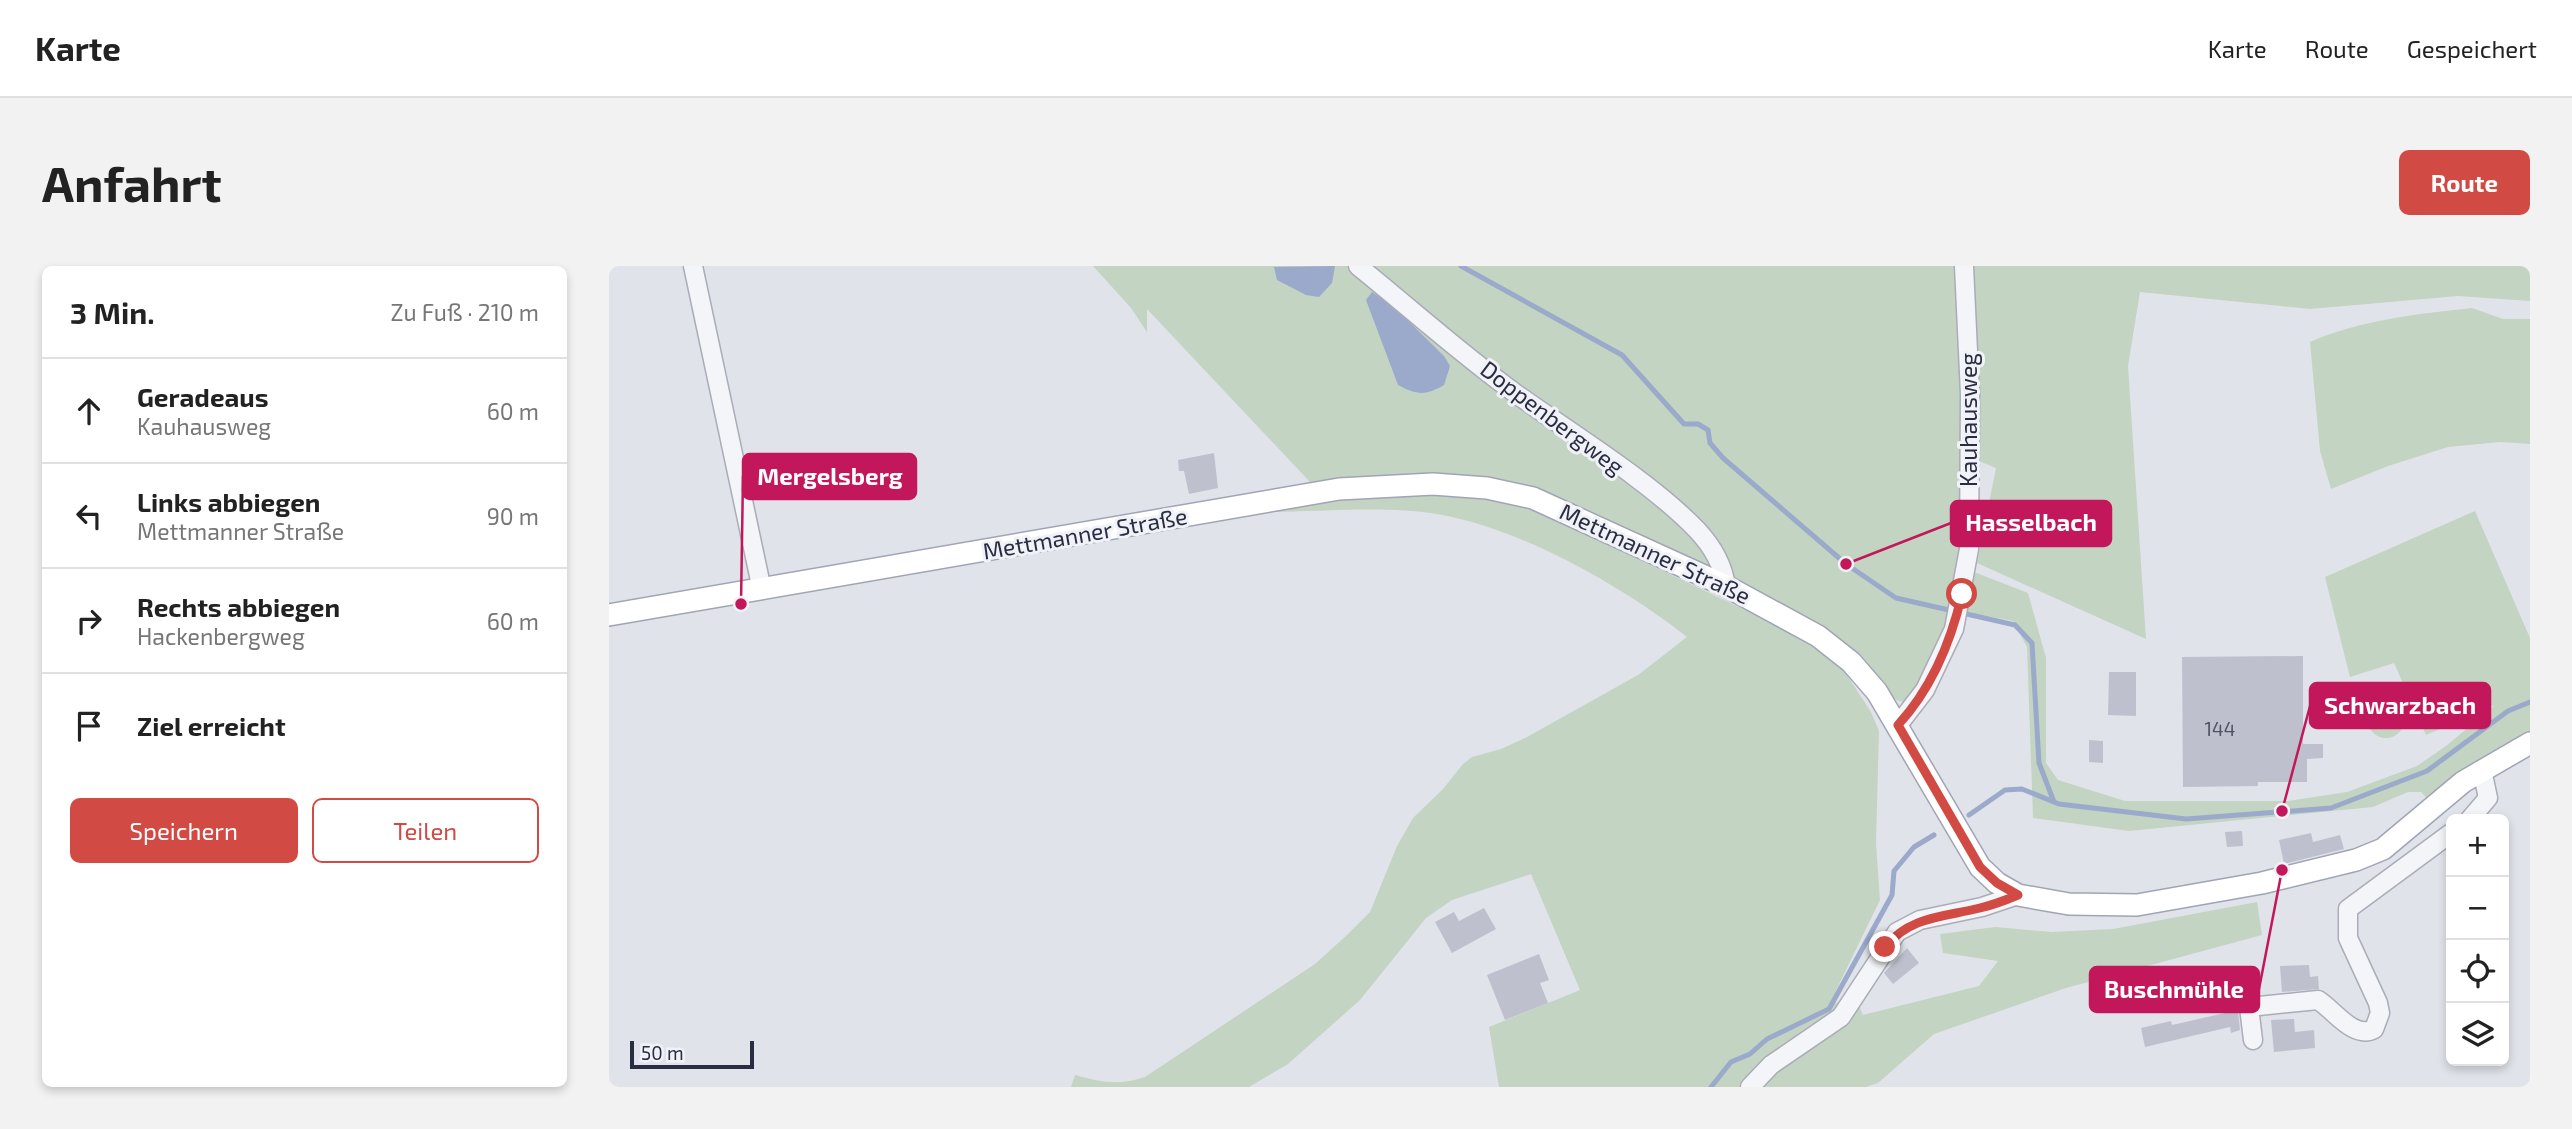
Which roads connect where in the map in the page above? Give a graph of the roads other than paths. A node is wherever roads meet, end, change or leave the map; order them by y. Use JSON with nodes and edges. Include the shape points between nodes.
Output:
{"nodes":[{"id":1,"x":693,"y":266,"type":"edge"},
{"id":2,"x":1358,"y":266,"type":"edge"},
{"id":3,"x":1964,"y":266,"type":"edge"},
{"id":4,"x":1726,"y":586,"type":"junction"},
{"id":5,"x":762,"y":590,"type":"junction"},
{"id":6,"x":609,"y":615,"type":"edge"},
{"id":7,"x":1898,"y":725,"type":"junction"},
{"id":8,"x":2530,"y":743,"type":"edge"},
{"id":9,"x":2482,"y":770,"type":"junction"},
{"id":10,"x":2474,"y":814,"type":"edge"},
{"id":11,"x":2446,"y":837,"type":"edge"},
{"id":12,"x":2018,"y":895,"type":"junction"},
{"id":13,"x":2253,"y":1040,"type":"dead end"},
{"id":14,"x":1750,"y":1087,"type":"edge"}],
"edges":[{"from":1,"to":5,"type":"street"},
{"from":2,"to":4,"type":"street","name":"Doppenbergweg","via":[[1507,387],[1671,506],[1714,553]]},
{"from":3,"to":7,"type":"street","name":"Kauhausweg","via":[[1970,394],[1969,549],[1954,629],[1924,690]]},
{"from":4,"to":5,"type":"main road","name":"Mettmanner Straße","via":[[1533,498],[1487,488],[1400,484],[1339,489]]},
{"from":4,"to":7,"type":"main road","name":"Mettmanner Straße","via":[[1834,648],[1865,677]]},
{"from":5,"to":6,"type":"main road","name":"Mettmanner Straße"},
{"from":7,"to":12,"type":"main road","name":"Mettmanner Straße","via":[[1980,867]]},
{"from":8,"to":9,"type":"main road","name":"Mettmanner Straße"},
{"from":9,"to":10,"type":"street","via":[[2488,798]]},
{"from":9,"to":12,"type":"main road","name":"Mettmanner Straße","via":[[2450,791],[2398,839],[2356,860],[2262,883],[2137,905],[2046,902]]},
{"from":11,"to":13,"type":"street","via":[[2349,909],[2346,916],[2348,938],[2378,1003],[2374,1029],[2355,1029],[2319,1000],[2249,1006]]},
{"from":12,"to":14,"type":"street","via":[[1920,920],[1897,932],[1841,1017],[1771,1065]]}]}
